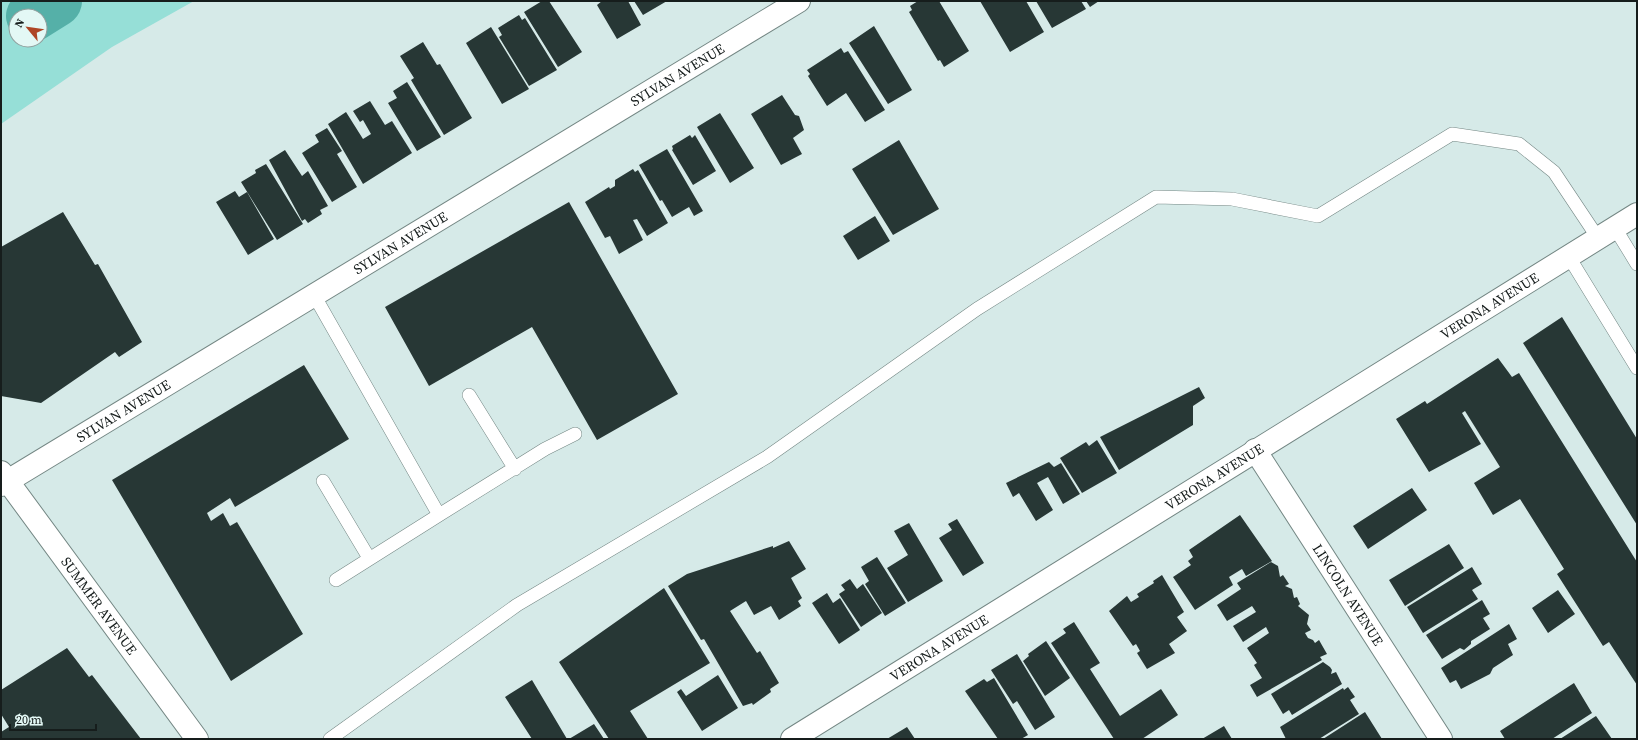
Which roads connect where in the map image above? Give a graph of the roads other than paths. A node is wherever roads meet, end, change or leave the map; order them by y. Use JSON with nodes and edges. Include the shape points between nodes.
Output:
{"nodes":[{"id":1,"x":799,"y":1,"type":"edge"},
{"id":2,"x":1637,"y":214,"type":"edge"},
{"id":3,"x":1606,"y":233,"type":"junction"},
{"id":4,"x":1569,"y":257,"type":"junction"},
{"id":5,"x":1637,"y":264,"type":"edge"},
{"id":6,"x":314,"y":295,"type":"junction"},
{"id":7,"x":1637,"y":368,"type":"edge"},
{"id":8,"x":470,"y":394,"type":"dead end"},
{"id":9,"x":575,"y":434,"type":"dead end"},
{"id":10,"x":1255,"y":450,"type":"junction"},
{"id":11,"x":515,"y":469,"type":"junction"},
{"id":12,"x":3,"y":479,"type":"edge"},
{"id":13,"x":323,"y":481,"type":"dead end"},
{"id":14,"x":439,"y":515,"type":"junction"},
{"id":15,"x":369,"y":558,"type":"junction"},
{"id":16,"x":336,"y":580,"type":"dead end"},
{"id":17,"x":797,"y":738,"type":"edge"},
{"id":18,"x":197,"y":739,"type":"edge"},
{"id":19,"x":330,"y":739,"type":"edge"},
{"id":20,"x":1441,"y":739,"type":"edge"}],
"edges":[{"from":1,"to":6,"type":"street","name":"SYLVAN AVENUE"},
{"from":2,"to":3,"type":"street","name":"VERONA AVENUE"},
{"from":3,"to":4,"type":"street","name":"VERONA AVENUE"},
{"from":3,"to":5,"type":"lane"},
{"from":3,"to":19,"type":"lane","via":[[1554,172],[1519,144],[1452,134],[1318,216],[1232,200],[1156,197],[977,309],[767,457],[517,605]]},
{"from":4,"to":7,"type":"lane"},
{"from":4,"to":10,"type":"street","name":"VERONA AVENUE"},
{"from":6,"to":12,"type":"street","name":"SYLVAN AVENUE"},
{"from":6,"to":14,"type":"lane"},
{"from":8,"to":11,"type":"lane"},
{"from":9,"to":11,"type":"lane","via":[[545,449]]},
{"from":10,"to":17,"type":"street","name":"VERONA AVENUE"},
{"from":10,"to":20,"type":"street","name":"LINCOLN AVENUE"},
{"from":11,"to":14,"type":"lane"},
{"from":12,"to":18,"type":"street","name":"SUMMER AVENUE"},
{"from":13,"to":15,"type":"lane"},
{"from":14,"to":15,"type":"lane"},
{"from":15,"to":16,"type":"lane"}]}
